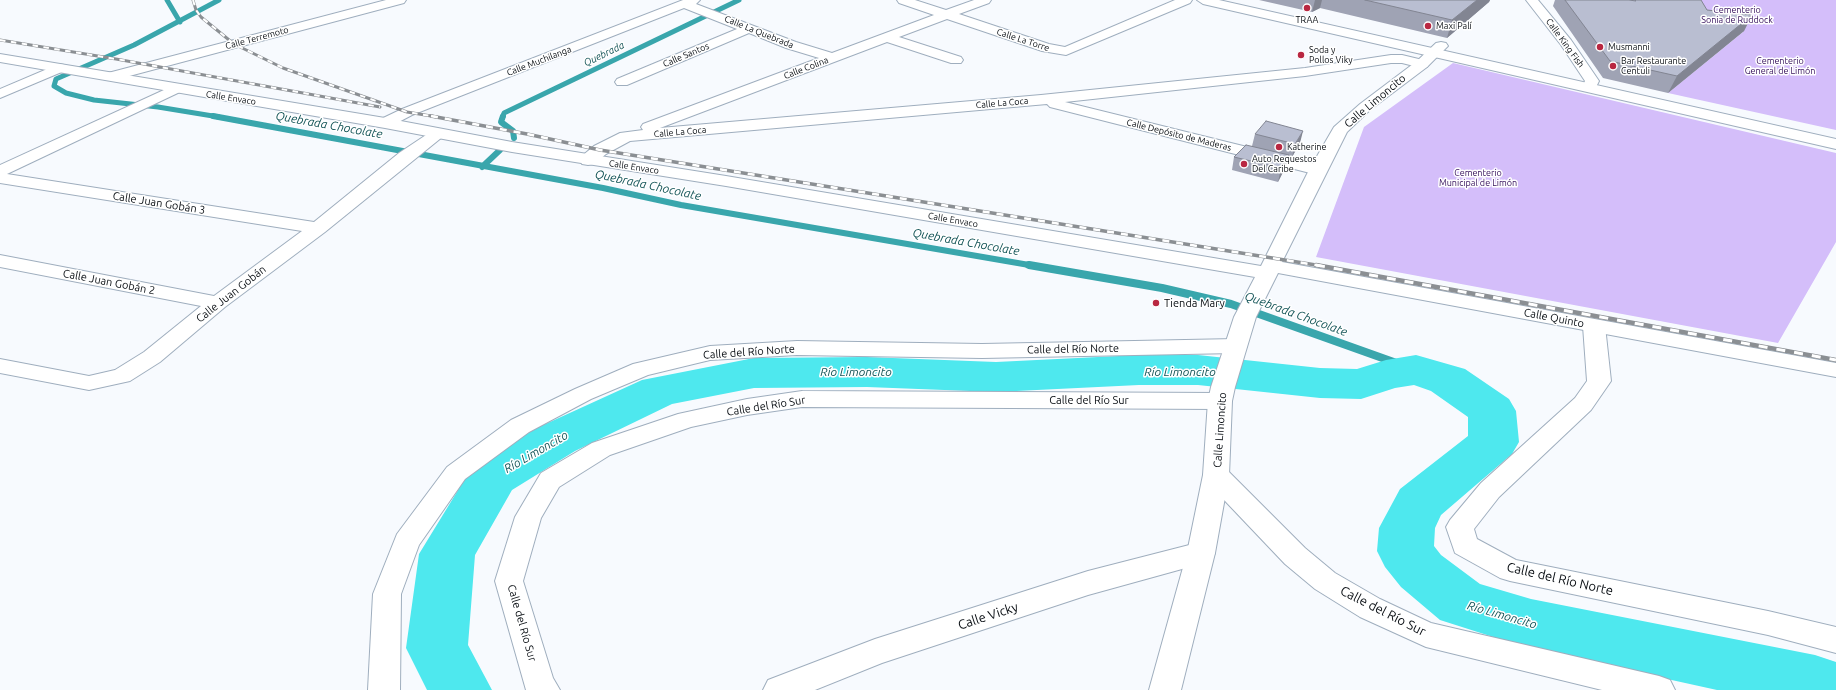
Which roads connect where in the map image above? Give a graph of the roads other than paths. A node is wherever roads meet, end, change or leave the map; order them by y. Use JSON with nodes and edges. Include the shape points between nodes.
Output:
{"nodes":[{"id":1,"x":400,"y":0,"type":"edge"},
{"id":2,"x":903,"y":0,"type":"edge"},
{"id":3,"x":985,"y":0,"type":"edge"},
{"id":4,"x":1186,"y":0,"type":"edge"},
{"id":5,"x":1203,"y":0,"type":"edge"},
{"id":6,"x":1232,"y":0,"type":"edge"},
{"id":7,"x":1532,"y":0,"type":"edge"},
{"id":8,"x":692,"y":2,"type":"edge"},
{"id":9,"x":947,"y":14,"type":"junction"},
{"id":10,"x":750,"y":28,"type":"junction"},
{"id":11,"x":886,"y":38,"type":"junction"},
{"id":12,"x":1439,"y":49,"type":"junction"},
{"id":13,"x":0,"y":58,"type":"edge"},
{"id":14,"x":834,"y":58,"type":"junction"},
{"id":15,"x":956,"y":60,"type":"dead end"},
{"id":16,"x":1422,"y":64,"type":"junction"},
{"id":17,"x":62,"y":69,"type":"junction"},
{"id":18,"x":113,"y":76,"type":"junction"},
{"id":19,"x":622,"y":82,"type":"dead end"},
{"id":20,"x":1591,"y":85,"type":"junction"},
{"id":21,"x":171,"y":91,"type":"junction"},
{"id":22,"x":0,"y":94,"type":"edge"},
{"id":23,"x":1040,"y":100,"type":"junction"},
{"id":24,"x":385,"y":123,"type":"junction"},
{"id":25,"x":438,"y":134,"type":"junction"},
{"id":26,"x":626,"y":136,"type":"junction"},
{"id":27,"x":1836,"y":136,"type":"edge"},
{"id":28,"x":1836,"y":144,"type":"edge"},
{"id":29,"x":588,"y":160,"type":"junction"},
{"id":30,"x":1318,"y":170,"type":"junction"},
{"id":31,"x":0,"y":171,"type":"edge"},
{"id":32,"x":0,"y":178,"type":"edge"},
{"id":33,"x":318,"y":228,"type":"junction"},
{"id":34,"x":0,"y":261,"type":"edge"},
{"id":35,"x":1270,"y":269,"type":"junction"},
{"id":36,"x":218,"y":303,"type":"junction"},
{"id":37,"x":1594,"y":326,"type":"junction"},
{"id":38,"x":1234,"y":351,"type":"junction"},
{"id":39,"x":0,"y":366,"type":"edge"},
{"id":40,"x":1836,"y":370,"type":"edge"},
{"id":41,"x":1221,"y":394,"type":"junction"},
{"id":42,"x":1216,"y":475,"type":"junction"},
{"id":43,"x":1201,"y":553,"type":"junction"},
{"id":44,"x":1836,"y":640,"type":"edge"},
{"id":45,"x":539,"y":689,"type":"edge"},
{"id":46,"x":384,"y":690,"type":"edge"},
{"id":47,"x":779,"y":690,"type":"edge"},
{"id":48,"x":1165,"y":690,"type":"edge"},
{"id":49,"x":1659,"y":690,"type":"edge"}],
"edges":[{"from":1,"to":18,"type":"main road","name":"Calle Terremoto"},
{"from":2,"to":9,"type":"main road","name":"Calle La Torre"},
{"from":3,"to":9,"type":"main road","name":"Calle Colina"},
{"from":4,"to":9,"type":"main road","name":"Calle La Torre","via":[[1066,51],[1047,48]]},
{"from":5,"to":12,"type":"main road"},
{"from":6,"to":12,"type":"main road"},
{"from":7,"to":20,"type":"main road","name":"Calle King Fish","via":[[1566,43]]},
{"from":8,"to":10,"type":"main road","name":"Calle La Quebrada"},
{"from":8,"to":24,"type":"main road","name":"Calle Muchilanga","via":[[407,112]]},
{"from":9,"to":11,"type":"main road","name":"Calle Colina"},
{"from":10,"to":14,"type":"main road","name":"Calle La Quebrada","via":[[790,45]]},
{"from":10,"to":19,"type":"main road","name":"Calle Santos"},
{"from":11,"to":14,"type":"main road","name":"Calle Colina"},
{"from":11,"to":15,"type":"main road"},
{"from":12,"to":16,"type":"main road","name":"Calle Limoncito"},
{"from":12,"to":20,"type":"main road"},
{"from":13,"to":17,"type":"main road","name":"Calle Envaco"},
{"from":14,"to":26,"type":"main road","name":"Calle Colina"},
{"from":16,"to":23,"type":"main road","name":"Calle La Coca","via":[[1391,59],[1306,72]]},
{"from":16,"to":30,"type":"main road","name":"Calle Limoncito","via":[[1365,107],[1340,130]]},
{"from":17,"to":18,"type":"main road","name":"Calle Envaco"},
{"from":17,"to":22,"type":"main road"},
{"from":18,"to":21,"type":"main road","name":"Calle Envaco"},
{"from":20,"to":27,"type":"main road"},
{"from":20,"to":28,"type":"main road"},
{"from":21,"to":24,"type":"main road","name":"Calle Envaco"},
{"from":21,"to":31,"type":"main road"},
{"from":23,"to":26,"type":"main road","name":"Calle La Coca"},
{"from":23,"to":30,"type":"main road","name":"Calle Depósito de Maderas"},
{"from":24,"to":25,"type":"main road","name":"Calle Envaco"},
{"from":25,"to":29,"type":"main road","name":"Calle Envaco"},
{"from":25,"to":33,"type":"main road","name":"Calle Juan Gobán","via":[[411,152]]},
{"from":26,"to":29,"type":"main road","name":"Calle La Coca","via":[[600,150]]},
{"from":29,"to":35,"type":"main road","name":"Calle Envaco"},
{"from":30,"to":35,"type":"main road","name":"Calle Limoncito"},
{"from":32,"to":33,"type":"main road","name":"Calle Juan Gobán 3"},
{"from":33,"to":36,"type":"main road","name":"Calle Juan Gobán"},
{"from":34,"to":36,"type":"main road","name":"Calle Juan Gobán 2"},
{"from":35,"to":37,"type":"main road","name":"Calle Quinto"},
{"from":35,"to":38,"type":"main road","name":"Calle Limoncito","via":[[1249,309]]},
{"from":36,"to":39,"type":"main road","name":"Calle Juan Gobán","via":[[152,357],[122,376],[89,383]]},
{"from":37,"to":40,"type":"main road","name":"Calle Quinto"},
{"from":37,"to":44,"type":"main road","name":"Calle del Río Norte","via":[[1599,381],[1582,404],[1490,490],[1460,527],[1465,545],[1510,570],[1768,623]]},
{"from":38,"to":41,"type":"main road","name":"Calle Limoncito"},
{"from":38,"to":46,"type":"main road","name":"Calle del Río Norte","via":[[797,348],[710,353],[641,369],[583,394],[520,426],[456,472],[408,541],[387,594]]},
{"from":41,"to":42,"type":"main road","name":"Calle Limoncito"},
{"from":41,"to":45,"type":"main road","name":"Calle del Río Sur","via":[[802,399],[747,407],[687,420],[601,449],[550,480],[528,517],[509,581]]},
{"from":42,"to":43,"type":"main road","name":"Calle Limoncito"},
{"from":42,"to":49,"type":"main road","name":"Calle del Río Sur","via":[[1295,556],[1325,581],[1370,608],[1426,634]]},
{"from":43,"to":47,"type":"main road","name":"Calle Vicky","via":[[1088,584],[882,650]]},
{"from":43,"to":48,"type":"main road","name":"Calle Limoncito"}]}
